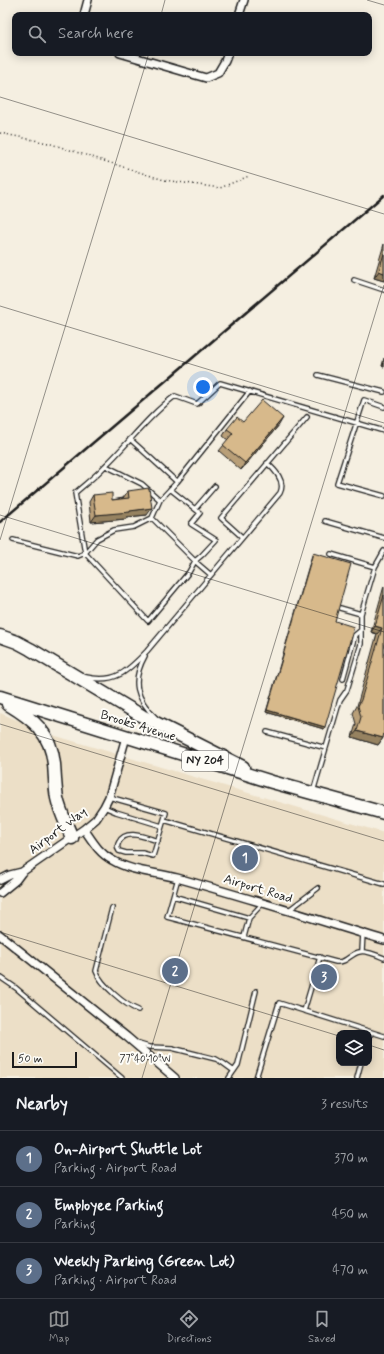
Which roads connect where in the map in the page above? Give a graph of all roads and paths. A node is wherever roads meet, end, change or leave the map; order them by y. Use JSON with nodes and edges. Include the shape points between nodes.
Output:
{"nodes":[{"id":1,"x":88,"y":0,"type":"edge"},
{"id":2,"x":244,"y":0,"type":"edge"},
{"id":3,"x":85,"y":12,"type":"edge"},
{"id":4,"x":240,"y":12,"type":"edge"},
{"id":5,"x":130,"y":56,"type":"edge"},
{"id":6,"x":227,"y":56,"type":"edge"},
{"id":7,"x":0,"y":133,"type":"edge"},
{"id":8,"x":249,"y":176,"type":"dead end"},
{"id":9,"x":354,"y":280,"type":"dead end"},
{"id":10,"x":384,"y":290,"type":"edge"},
{"id":11,"x":318,"y":375,"type":"dead end"},
{"id":12,"x":250,"y":391,"type":"junction"},
{"id":13,"x":384,"y":392,"type":"edge"},
{"id":14,"x":384,"y":406,"type":"edge"},
{"id":15,"x":306,"y":417,"type":"dead end"},
{"id":16,"x":357,"y":423,"type":"junction"},
{"id":17,"x":384,"y":431,"type":"edge"},
{"id":18,"x":130,"y":439,"type":"junction"},
{"id":19,"x":267,"y":463,"type":"junction"},
{"id":20,"x":106,"y":466,"type":"junction"},
{"id":21,"x":177,"y":482,"type":"junction"},
{"id":22,"x":215,"y":486,"type":"dead end"},
{"id":23,"x":170,"y":489,"type":"junction"},
{"id":24,"x":384,"y":496,"type":"edge"},
{"id":25,"x":160,"y":500,"type":"junction"},
{"id":26,"x":195,"y":509,"type":"junction"},
{"id":27,"x":152,"y":518,"type":"junction"},
{"id":28,"x":325,"y":521,"type":"dead end"},
{"id":29,"x":242,"y":537,"type":"junction"},
{"id":30,"x":384,"y":538,"type":"edge"},
{"id":31,"x":13,"y":540,"type":"dead end"},
{"id":32,"x":384,"y":551,"type":"edge"},
{"id":33,"x":85,"y":553,"type":"junction"},
{"id":34,"x":331,"y":554,"type":"dead end"},
{"id":35,"x":195,"y":561,"type":"junction"},
{"id":36,"x":375,"y":567,"type":"junction"},
{"id":37,"x":211,"y":575,"type":"junction"},
{"id":38,"x":340,"y":608,"type":"edge"},
{"id":39,"x":361,"y":614,"type":"junction"},
{"id":40,"x":361,"y":630,"type":"junction"},
{"id":41,"x":0,"y":636,"type":"edge"},
{"id":42,"x":147,"y":651,"type":"junction"},
{"id":43,"x":60,"y":668,"type":"junction"},
{"id":44,"x":343,"y":679,"type":"dead end"},
{"id":45,"x":0,"y":698,"type":"edge"},
{"id":46,"x":267,"y":732,"type":"dead end"},
{"id":47,"x":178,"y":734,"type":"junction"},
{"id":48,"x":126,"y":737,"type":"junction"},
{"id":49,"x":326,"y":748,"type":"junction"},
{"id":50,"x":272,"y":782,"type":"junction"},
{"id":51,"x":313,"y":793,"type":"junction"},
{"id":52,"x":109,"y":797,"type":"junction"},
{"id":53,"x":104,"y":806,"type":"junction"},
{"id":54,"x":384,"y":813,"type":"edge"},
{"id":55,"x":164,"y":820,"type":"junction"},
{"id":56,"x":162,"y":826,"type":"junction"},
{"id":57,"x":84,"y":829,"type":"junction"},
{"id":58,"x":72,"y":838,"type":"junction"},
{"id":59,"x":158,"y":841,"type":"junction"},
{"id":60,"x":22,"y":872,"type":"junction"},
{"id":61,"x":178,"y":878,"type":"junction"},
{"id":62,"x":0,"y":880,"type":"edge"},
{"id":63,"x":384,"y":884,"type":"edge"},
{"id":64,"x":318,"y":888,"type":"dead end"},
{"id":65,"x":0,"y":893,"type":"edge"},
{"id":66,"x":173,"y":896,"type":"junction"},
{"id":67,"x":263,"y":904,"type":"junction"},
{"id":68,"x":112,"y":908,"type":"dead end"},
{"id":69,"x":288,"y":911,"type":"junction"},
{"id":70,"x":249,"y":918,"type":"junction"},
{"id":71,"x":363,"y":933,"type":"junction"},
{"id":72,"x":0,"y":935,"type":"edge"},
{"id":73,"x":244,"y":937,"type":"junction"},
{"id":74,"x":384,"y":940,"type":"edge"},
{"id":75,"x":362,"y":952,"type":"junction"},
{"id":76,"x":320,"y":957,"type":"junction"},
{"id":77,"x":384,"y":958,"type":"edge"},
{"id":78,"x":0,"y":977,"type":"edge"},
{"id":79,"x":256,"y":991,"type":"dead end"},
{"id":80,"x":138,"y":1010,"type":"dead end"},
{"id":81,"x":304,"y":1011,"type":"junction"},
{"id":82,"x":365,"y":1030,"type":"edge"},
{"id":83,"x":372,"y":1032,"type":"edge"},
{"id":84,"x":384,"y":1036,"type":"edge"},
{"id":85,"x":127,"y":1037,"type":"junction"},
{"id":86,"x":361,"y":1066,"type":"edge"},
{"id":87,"x":234,"y":1071,"type":"junction"},
{"id":88,"x":122,"y":1078,"type":"edge"},
{"id":89,"x":175,"y":1078,"type":"edge"},
{"id":90,"x":229,"y":1078,"type":"edge"},
{"id":91,"x":256,"y":1078,"type":"edge"},
{"id":92,"x":357,"y":1078,"type":"edge"}],
"edges":[{"from":1,"to":3,"type":"street"},
{"from":2,"to":4,"type":"street"},
{"from":5,"to":6,"type":"street","via":[[206,78],[218,73]]},
{"from":7,"to":8,"type":"path","via":[[48,143],[164,180],[220,188]]},
{"from":9,"to":10,"type":"lane"},
{"from":11,"to":13,"type":"lane"},
{"from":12,"to":16,"type":"lane"},
{"from":12,"to":18,"type":"lane","via":[[220,382],[197,404],[176,396]]},
{"from":12,"to":21,"type":"lane"},
{"from":14,"to":16,"type":"lane","via":[[364,400]]},
{"from":15,"to":19,"type":"lane"},
{"from":16,"to":17,"type":"lane"},
{"from":16,"to":24,"type":"lane","via":[[337,482]]},
{"from":18,"to":20,"type":"lane"},
{"from":18,"to":21,"type":"lane"},
{"from":19,"to":29,"type":"lane","via":[[280,478],[282,489]]},
{"from":19,"to":29,"type":"lane","via":[[221,518]]},
{"from":20,"to":25,"type":"lane","via":[[142,484]]},
{"from":20,"to":33,"type":"lane","via":[[75,493]]},
{"from":21,"to":23,"type":"lane"},
{"from":22,"to":26,"type":"lane"},
{"from":23,"to":25,"type":"lane"},
{"from":23,"to":26,"type":"lane"},
{"from":25,"to":27,"type":"lane"},
{"from":26,"to":35,"type":"lane","via":[[200,513],[191,524],[216,540]]},
{"from":27,"to":33,"type":"lane","via":[[134,527],[114,530],[97,539]]},
{"from":27,"to":35,"type":"lane"},
{"from":28,"to":30,"type":"lane"},
{"from":29,"to":37,"type":"lane"},
{"from":31,"to":33,"type":"lane","via":[[78,556]]},
{"from":32,"to":36,"type":"lane"},
{"from":33,"to":35,"type":"lane","via":[[148,620],[189,572]]},
{"from":34,"to":36,"type":"lane"},
{"from":35,"to":37,"type":"lane"},
{"from":36,"to":39,"type":"lane"},
{"from":37,"to":42,"type":"lane"},
{"from":38,"to":39,"type":"lane"},
{"from":39,"to":40,"type":"lane"},
{"from":40,"to":44,"type":"lane","via":[[356,635]]},
{"from":40,"to":49,"type":"lane","via":[[360,648],[347,690],[340,700]]},
{"from":41,"to":43,"type":"main road"},
{"from":42,"to":43,"type":"lane","via":[[129,669],[108,679],[88,677]]},
{"from":42,"to":47,"type":"lane","via":[[137,677],[139,695],[154,715]]},
{"from":43,"to":47,"type":"main road"},
{"from":45,"to":48,"type":"main road","name":"Brooks Avenue","number":"NY 204"},
{"from":45,"to":58,"type":"main road","via":[[32,721],[46,736],[52,751],[59,804]]},
{"from":46,"to":49,"type":"lane"},
{"from":47,"to":50,"type":"main road"},
{"from":48,"to":50,"type":"main road","name":"Brooks Avenue","number":"NY 204"},
{"from":48,"to":52,"type":"street","name":"Airport Way"},
{"from":49,"to":51,"type":"lane"},
{"from":50,"to":51,"type":"main road","name":"Brooks Avenue","number":"NY 204"},
{"from":51,"to":54,"type":"main road","name":"Brooks Avenue","number":"NY 204"},
{"from":52,"to":53,"type":"street","name":"Airport Way"},
{"from":52,"to":55,"type":"lane","via":[[166,813]]},
{"from":53,"to":56,"type":"lane"},
{"from":53,"to":57,"type":"street","name":"Airport Way","via":[[96,819]]},
{"from":55,"to":56,"type":"lane"},
{"from":55,"to":63,"type":"lane"},
{"from":56,"to":59,"type":"lane"},
{"from":57,"to":58,"type":"street","name":"Airport Way"},
{"from":57,"to":61,"type":"street","name":"Airport Road","via":[[100,852],[112,860],[124,866]]},
{"from":58,"to":60,"type":"street","name":"Airport Way"},
{"from":59,"to":59,"type":"lane","via":[[153,856],[122,853],[118,848],[120,840],[128,835]]},
{"from":60,"to":62,"type":"street","name":"Airport Way"},
{"from":60,"to":65,"type":"street","name":"Airport Way"},
{"from":61,"to":66,"type":"lane"},
{"from":61,"to":67,"type":"street","name":"Airport Road"},
{"from":64,"to":69,"type":"lane"},
{"from":66,"to":70,"type":"lane"},
{"from":66,"to":73,"type":"lane","via":[[167,917]]},
{"from":67,"to":69,"type":"street","name":"Airport Road"},
{"from":67,"to":70,"type":"lane"},
{"from":68,"to":80,"type":"lane","via":[[96,971],[100,979],[122,1001]]},
{"from":69,"to":71,"type":"street","name":"Airport Road"},
{"from":70,"to":73,"type":"lane"},
{"from":71,"to":74,"type":"street","name":"Airport Road"},
{"from":71,"to":75,"type":"lane"},
{"from":72,"to":85,"type":"street"},
{"from":73,"to":76,"type":"lane"},
{"from":75,"to":76,"type":"lane","via":[[339,962]]},
{"from":75,"to":77,"type":"lane"},
{"from":76,"to":81,"type":"lane"},
{"from":78,"to":88,"type":"lane"},
{"from":79,"to":87,"type":"lane"},
{"from":81,"to":82,"type":"lane"},
{"from":81,"to":91,"type":"lane","via":[[279,1004]]},
{"from":83,"to":84,"type":"lane"},
{"from":85,"to":87,"type":"lane","via":[[144,1046],[172,1048],[216,1059]]},
{"from":85,"to":89,"type":"street"},
{"from":86,"to":92,"type":"lane"},
{"from":87,"to":90,"type":"lane"}]}
